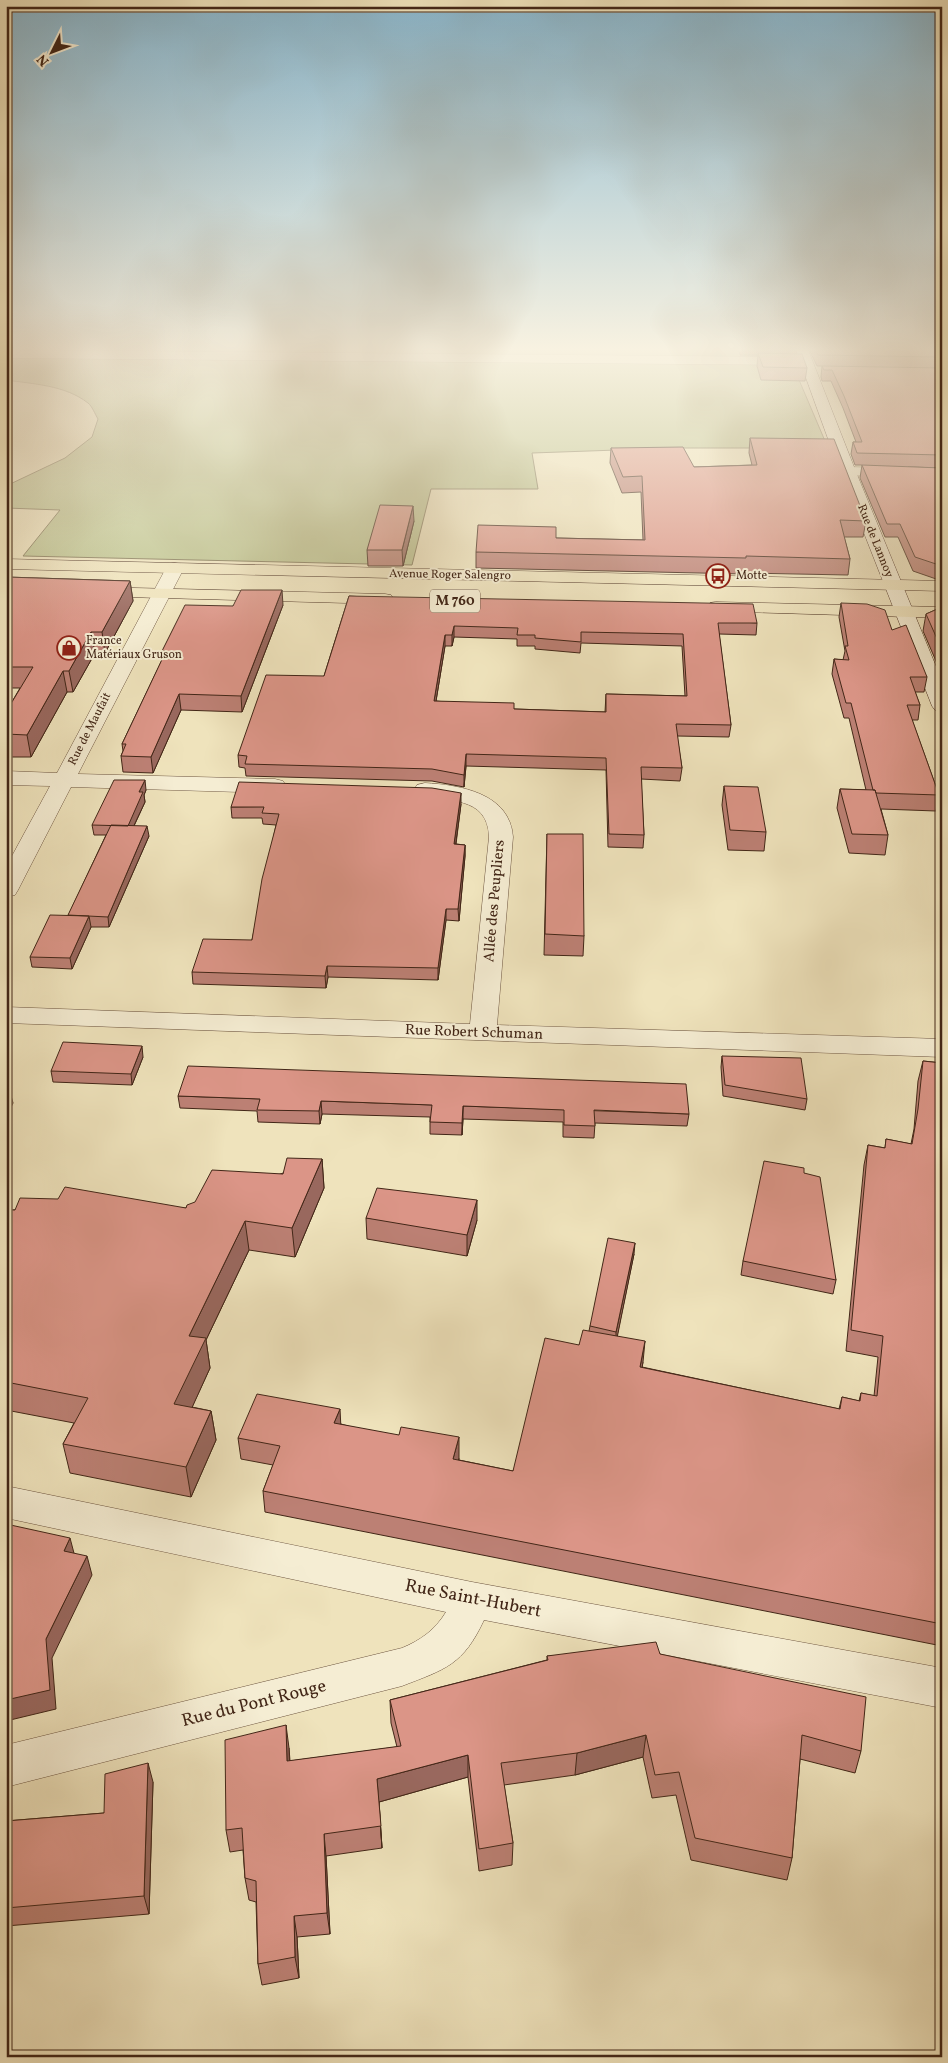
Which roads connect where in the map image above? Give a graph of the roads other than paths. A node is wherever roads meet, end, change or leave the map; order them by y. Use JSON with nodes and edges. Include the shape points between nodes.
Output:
{"nodes":[{"id":1,"x":837,"y":443,"type":"edge"},
{"id":2,"x":848,"y":472,"type":"junction"},
{"id":3,"x":942,"y":474,"type":"edge"},
{"id":4,"x":6,"y":564,"type":"edge"},
{"id":5,"x":175,"y":568,"type":"junction"},
{"id":6,"x":893,"y":586,"type":"junction"},
{"id":7,"x":942,"y":586,"type":"edge"},
{"id":8,"x":73,"y":592,"type":"edge"},
{"id":9,"x":160,"y":594,"type":"junction"},
{"id":10,"x":405,"y":599,"type":"edge"},
{"id":11,"x":698,"y":607,"type":"edge"},
{"id":12,"x":904,"y":612,"type":"junction"},
{"id":13,"x":942,"y":613,"type":"edge"},
{"id":14,"x":942,"y":706,"type":"edge"},
{"id":15,"x":6,"y":778,"type":"edge"},
{"id":16,"x":64,"y":780,"type":"junction"},
{"id":17,"x":292,"y":787,"type":"edge"},
{"id":18,"x":402,"y":790,"type":"edge"},
{"id":19,"x":6,"y":890,"type":"edge"},
{"id":20,"x":6,"y":1015,"type":"edge"},
{"id":21,"x":483,"y":1033,"type":"junction"},
{"id":22,"x":942,"y":1048,"type":"edge"},
{"id":23,"x":6,"y":1502,"type":"edge"},
{"id":24,"x":472,"y":1600,"type":"junction"},
{"id":25,"x":942,"y":1688,"type":"edge"},
{"id":26,"x":6,"y":1766,"type":"edge"}],
"edges":[{"from":1,"to":2,"type":"street","name":"Rue de Lannoy"},
{"from":2,"to":3,"type":"street"},
{"from":2,"to":6,"type":"street","name":"Rue de Lannoy"},
{"from":4,"to":5,"type":"main road","name":"Avenue Roger Salengro","number":"M 760"},
{"from":5,"to":6,"type":"main road","name":"Avenue Roger Salengro","number":"M 760"},
{"from":5,"to":9,"type":"street","name":"Rue de Maufait"},
{"from":6,"to":7,"type":"main road","number":"M 760"},
{"from":6,"to":12,"type":"street","name":"Rue de Lannoy"},
{"from":8,"to":9,"type":"main road","name":"Avenue Roger Salengro"},
{"from":9,"to":10,"type":"main road","name":"Avenue Roger Salengro"},
{"from":9,"to":16,"type":"street","name":"Rue de Maufait"},
{"from":11,"to":12,"type":"main road"},
{"from":12,"to":13,"type":"main road"},
{"from":12,"to":14,"type":"street","name":"Rue de Lannoy"},
{"from":15,"to":16,"type":"street"},
{"from":16,"to":17,"type":"street"},
{"from":16,"to":19,"type":"street","name":"Rue de Maufait"},
{"from":18,"to":21,"type":"street","name":"Allée des Peupliers","via":[[438,791],[470,798],[490,809],[497,817],[501,837]]},
{"from":20,"to":21,"type":"street","name":"Rue Robert Schuman"},
{"from":21,"to":22,"type":"street","name":"Rue Robert Schuman"},
{"from":23,"to":24,"type":"street","name":"Rue Saint-Hubert"},
{"from":24,"to":25,"type":"street","name":"Rue Saint-Hubert"},
{"from":24,"to":26,"type":"street","name":"Rue du Pont Rouge","via":[[454,1637],[446,1646],[421,1660]]}]}
